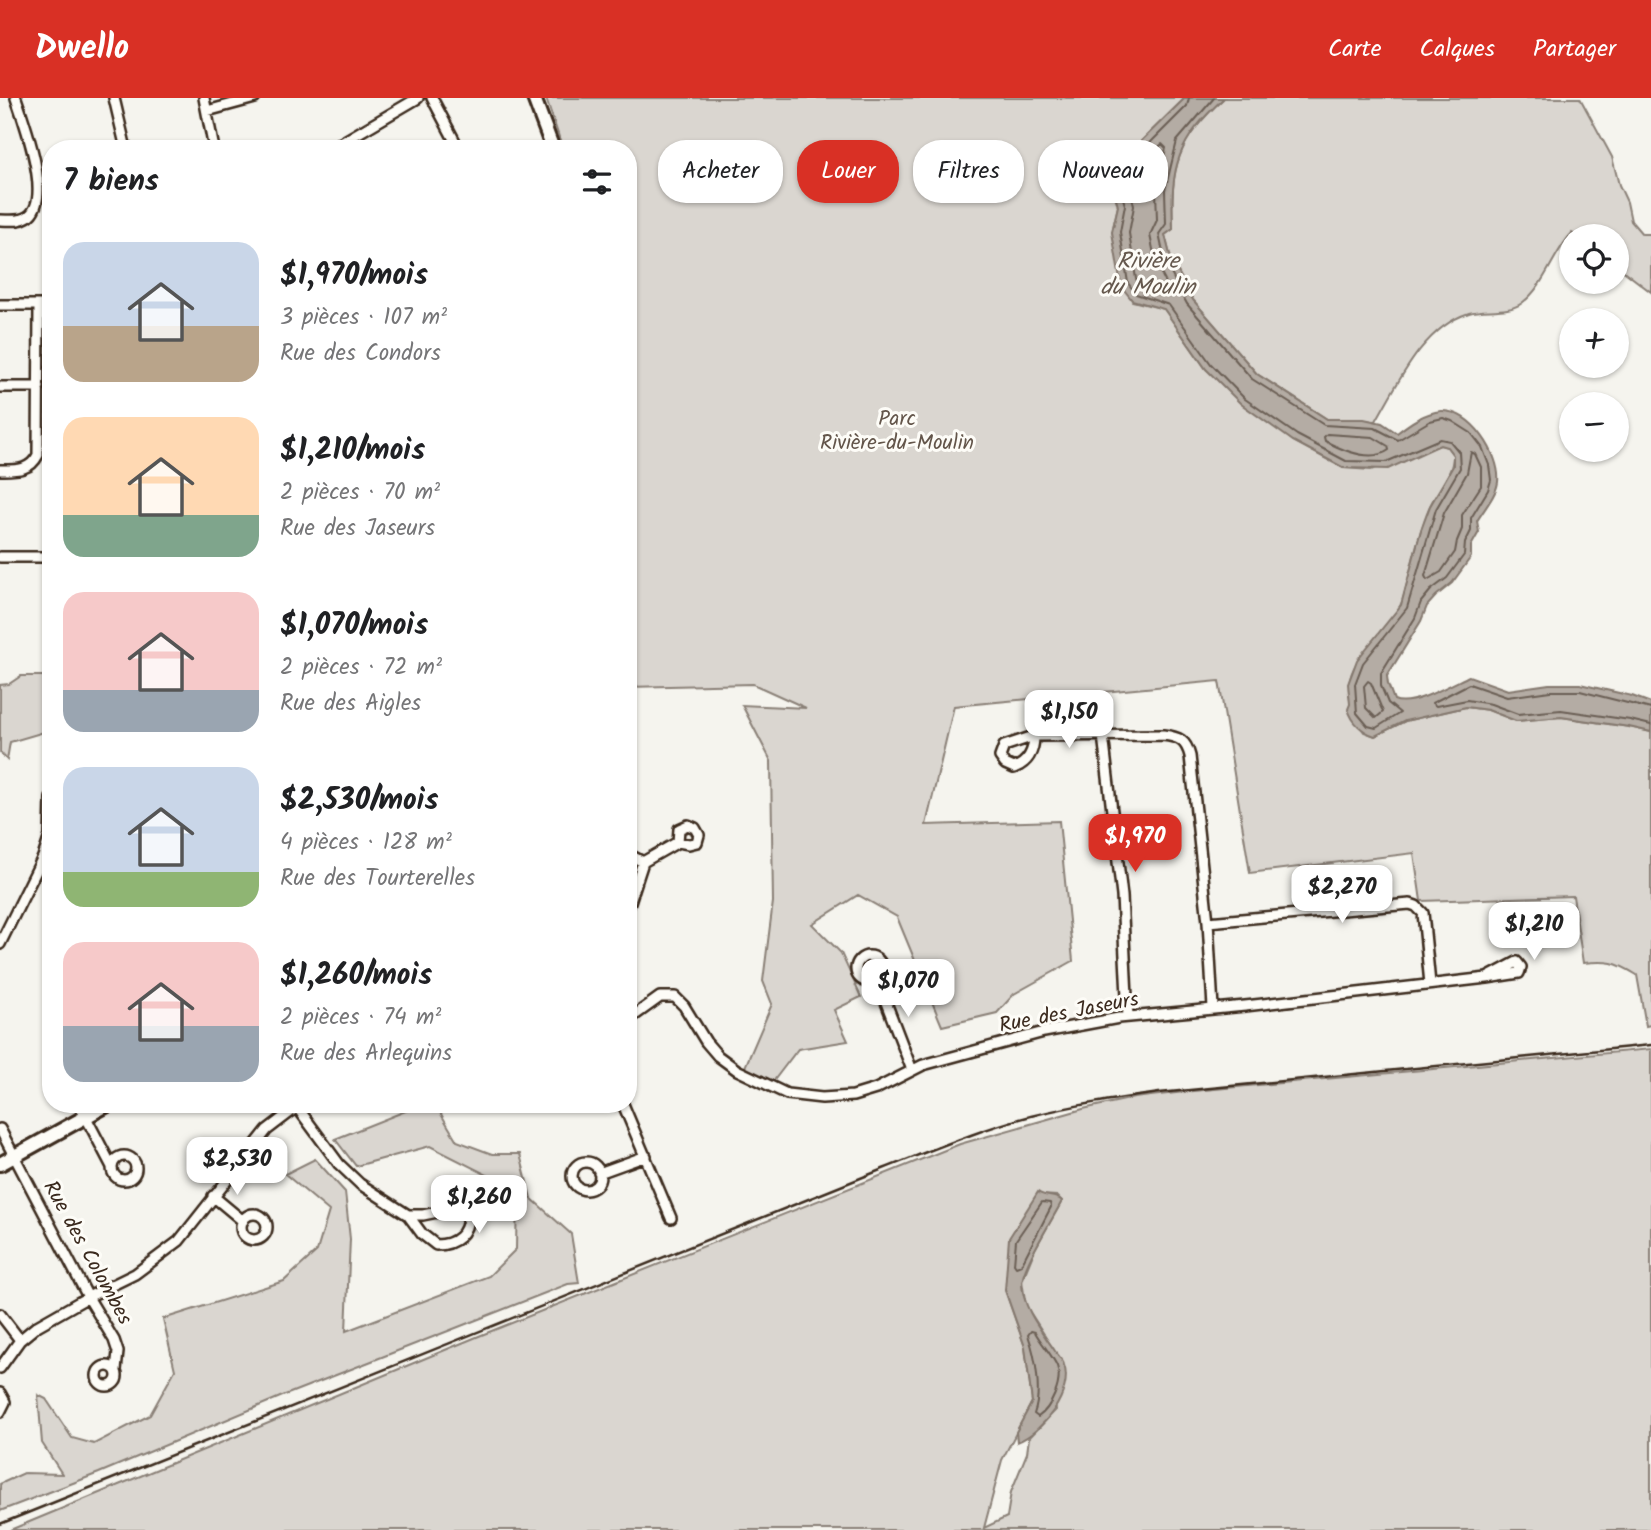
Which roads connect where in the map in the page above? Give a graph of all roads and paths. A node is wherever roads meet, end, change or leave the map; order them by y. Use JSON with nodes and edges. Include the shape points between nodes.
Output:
{"nodes":[{"id":1,"x":16,"y":98,"type":"edge"},
{"id":2,"x":114,"y":98,"type":"edge"},
{"id":3,"x":204,"y":98,"type":"edge"},
{"id":4,"x":255,"y":98,"type":"edge"},
{"id":5,"x":418,"y":98,"type":"edge"},
{"id":6,"x":432,"y":98,"type":"edge"},
{"id":7,"x":534,"y":98,"type":"edge"},
{"id":8,"x":207,"y":111,"type":"junction"},
{"id":9,"x":124,"y":140,"type":"edge"},
{"id":10,"x":212,"y":140,"type":"edge"},
{"id":11,"x":346,"y":140,"type":"edge"},
{"id":12,"x":454,"y":140,"type":"edge"},
{"id":13,"x":550,"y":140,"type":"edge"},
{"id":14,"x":0,"y":220,"type":"edge"},
{"id":15,"x":0,"y":305,"type":"edge"},
{"id":16,"x":39,"y":305,"type":"joint"},
{"id":17,"x":0,"y":387,"type":"edge"},
{"id":18,"x":39,"y":387,"type":"junction"},
{"id":19,"x":0,"y":470,"type":"edge"},
{"id":20,"x":0,"y":557,"type":"edge"},
{"id":21,"x":42,"y":557,"type":"edge"},
{"id":22,"x":1104,"y":735,"type":"junction"},
{"id":23,"x":1034,"y":736,"type":"dead end"},
{"id":24,"x":678,"y":842,"type":"dead end"},
{"id":25,"x":42,"y":859,"type":"edge"},
{"id":26,"x":637,"y":859,"type":"edge"},
{"id":27,"x":643,"y":862,"type":"junction"},
{"id":28,"x":637,"y":880,"type":"edge"},
{"id":29,"x":1208,"y":922,"type":"junction"},
{"id":30,"x":0,"y":944,"type":"edge"},
{"id":31,"x":1487,"y":978,"type":"dead end"},
{"id":32,"x":877,"y":979,"type":"dead end"},
{"id":33,"x":1430,"y":984,"type":"junction"},
{"id":34,"x":1213,"y":1008,"type":"junction"},
{"id":35,"x":637,"y":1014,"type":"edge"},
{"id":36,"x":1128,"y":1017,"type":"junction"},
{"id":37,"x":912,"y":1070,"type":"junction"},
{"id":38,"x":83,"y":1113,"type":"edge"},
{"id":39,"x":93,"y":1113,"type":"edge"},
{"id":40,"x":289,"y":1113,"type":"edge"},
{"id":41,"x":304,"y":1113,"type":"edge"},
{"id":42,"x":627,"y":1113,"type":"edge"},
{"id":43,"x":85,"y":1117,"type":"junction"},
{"id":44,"x":0,"y":1129,"type":"edge"},
{"id":45,"x":15,"y":1156,"type":"junction"},
{"id":46,"x":646,"y":1156,"type":"junction"},
{"id":47,"x":0,"y":1164,"type":"edge"},
{"id":48,"x":112,"y":1167,"type":"dead end"},
{"id":49,"x":599,"y":1173,"type":"dead end"},
{"id":50,"x":213,"y":1196,"type":"junction"},
{"id":51,"x":408,"y":1215,"type":"junction"},
{"id":52,"x":671,"y":1218,"type":"dead end"},
{"id":53,"x":243,"y":1221,"type":"dead end"},
{"id":54,"x":88,"y":1297,"type":"junction"},
{"id":55,"x":0,"y":1314,"type":"edge"},
{"id":56,"x":20,"y":1340,"type":"junction"},
{"id":57,"x":0,"y":1368,"type":"edge"},
{"id":58,"x":116,"y":1370,"type":"dead end"},
{"id":59,"x":0,"y":1392,"type":"edge"},
{"id":60,"x":0,"y":1412,"type":"edge"}],
"edges":[{"from":1,"to":14,"type":"street","via":[[37,178],[37,202],[28,216]]},
{"from":2,"to":9,"type":"street"},
{"from":3,"to":8,"type":"street"},
{"from":4,"to":8,"type":"street"},
{"from":5,"to":11,"type":"street"},
{"from":6,"to":12,"type":"street"},
{"from":7,"to":13,"type":"street"},
{"from":8,"to":10,"type":"street"},
{"from":15,"to":16,"type":"street"},
{"from":16,"to":18,"type":"street"},
{"from":17,"to":18,"type":"street"},
{"from":18,"to":19,"type":"street","via":[[39,450],[33,463],[22,469]]},
{"from":20,"to":21,"type":"street"},
{"from":22,"to":23,"type":"street"},
{"from":22,"to":29,"type":"street","via":[[1163,735],[1185,741],[1191,757]]},
{"from":22,"to":36,"type":"street","via":[[1122,896]]},
{"from":24,"to":27,"type":"street"},
{"from":25,"to":30,"type":"street"},
{"from":26,"to":27,"type":"street"},
{"from":27,"to":28,"type":"street"},
{"from":29,"to":33,"type":"street","via":[[1410,904],[1423,913]]},
{"from":29,"to":34,"type":"street"},
{"from":31,"to":33,"type":"street","name":"Rue des Jaseurs"},
{"from":32,"to":37,"type":"street"},
{"from":33,"to":34,"type":"street","name":"Rue des Jaseurs"},
{"from":34,"to":36,"type":"street","name":"Rue des Jaseurs"},
{"from":35,"to":37,"type":"street","name":"Rue des Jaseurs","via":[[660,998],[675,997],[718,1056],[787,1094],[853,1096]]},
{"from":36,"to":37,"type":"street","name":"Rue des Jaseurs","via":[[1044,1032]]},
{"from":38,"to":43,"type":"street"},
{"from":39,"to":43,"type":"street"},
{"from":40,"to":50,"type":"street","via":[[267,1130]]},
{"from":41,"to":51,"type":"street","via":[[339,1164],[360,1184]]},
{"from":42,"to":46,"type":"street"},
{"from":43,"to":45,"type":"street"},
{"from":43,"to":48,"type":"street"},
{"from":44,"to":45,"type":"street","name":"Rue des Colombes"},
{"from":45,"to":47,"type":"street"},
{"from":45,"to":54,"type":"street","name":"Rue des Colombes"},
{"from":46,"to":49,"type":"street"},
{"from":46,"to":52,"type":"street"},
{"from":50,"to":53,"type":"street"},
{"from":50,"to":54,"type":"street","via":[[179,1241],[135,1274]]},
{"from":51,"to":51,"type":"street","via":[[436,1245],[451,1245],[469,1223],[468,1213],[461,1207]]},
{"from":54,"to":56,"type":"street"},
{"from":54,"to":58,"type":"street","name":"Rue des Colombes","via":[[114,1340]]},
{"from":55,"to":56,"type":"street"},
{"from":56,"to":57,"type":"street"},
{"from":59,"to":60,"type":"street","via":[[5,1402]]}]}
